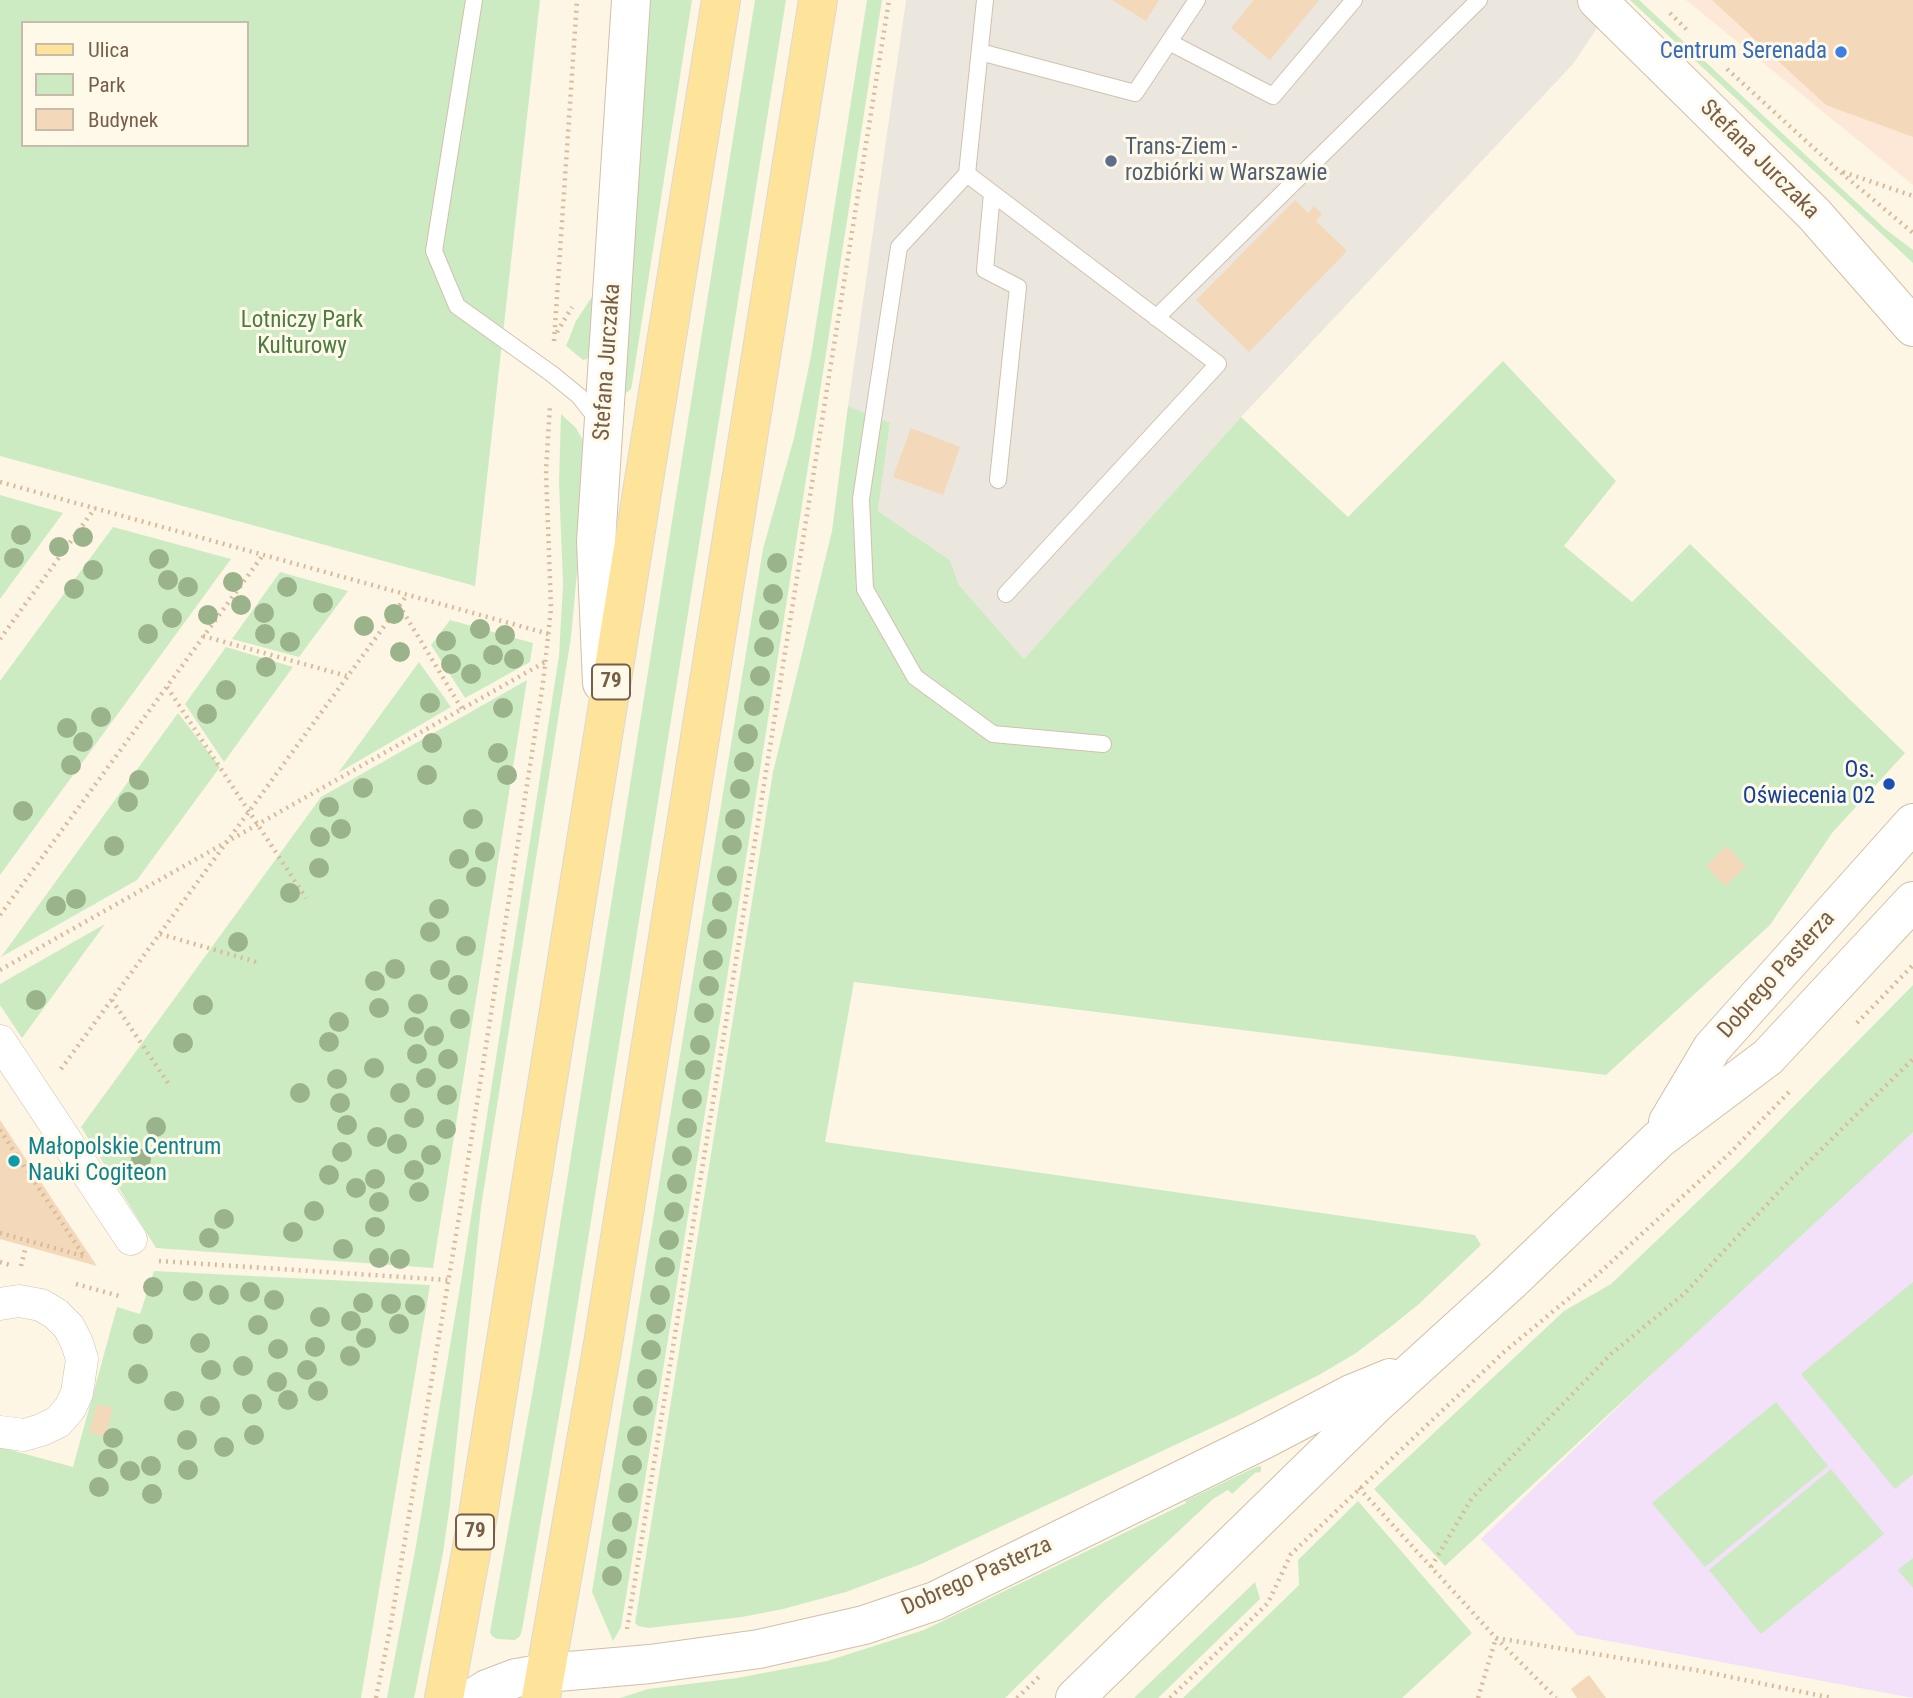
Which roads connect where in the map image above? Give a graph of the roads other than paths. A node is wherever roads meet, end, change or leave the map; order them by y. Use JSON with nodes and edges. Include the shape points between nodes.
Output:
{"nodes":[{"id":1,"x":474,"y":0,"type":"edge"},
{"id":2,"x":631,"y":0,"type":"edge"},
{"id":3,"x":721,"y":0,"type":"edge"},
{"id":4,"x":818,"y":0,"type":"edge"},
{"id":5,"x":985,"y":0,"type":"edge"},
{"id":6,"x":1197,"y":0,"type":"edge"},
{"id":7,"x":1354,"y":0,"type":"edge"},
{"id":8,"x":1479,"y":0,"type":"edge"},
{"id":9,"x":1601,"y":4,"type":"edge"},
{"id":10,"x":1169,"y":42,"type":"junction"},
{"id":11,"x":980,"y":52,"type":"junction"},
{"id":12,"x":967,"y":174,"type":"junction"},
{"id":13,"x":992,"y":193,"type":"junction"},
{"id":14,"x":1156,"y":318,"type":"junction"},
{"id":15,"x":1913,"y":327,"type":"edge"},
{"id":16,"x":604,"y":430,"type":"junction"},
{"id":17,"x":998,"y":480,"type":"dead end"},
{"id":18,"x":1006,"y":594,"type":"dead end"},
{"id":19,"x":604,"y":723,"type":"junction"},
{"id":20,"x":1103,"y":744,"type":"dead end"},
{"id":21,"x":1913,"y":822,"type":"edge"},
{"id":22,"x":1913,"y":901,"type":"edge"},
{"id":23,"x":0,"y":1041,"type":"edge"},
{"id":24,"x":1658,"y":1139,"type":"junction"},
{"id":25,"x":131,"y":1239,"type":"dead end"},
{"id":26,"x":0,"y":1304,"type":"edge"},
{"id":27,"x":1417,"y":1367,"type":"junction"},
{"id":28,"x":0,"y":1432,"type":"edge"},
{"id":29,"x":1265,"y":1439,"type":"junction"},
{"id":30,"x":1290,"y":1487,"type":"junction"},
{"id":31,"x":543,"y":1686,"type":"edge"},
{"id":32,"x":444,"y":1698,"type":"edge"},
{"id":33,"x":473,"y":1698,"type":"edge"},
{"id":34,"x":1075,"y":1698,"type":"edge"}],
"edges":[{"from":1,"to":16,"type":"lane","via":[[434,251],[457,306],[579,396]]},
{"from":2,"to":16,"type":"street","name":"Stefana Jurczaka"},
{"from":3,"to":19,"type":"main road","number":"79"},
{"from":4,"to":31,"type":"main road","via":[[606,1330]]},
{"from":5,"to":11,"type":"lane"},
{"from":6,"to":10,"type":"lane"},
{"from":7,"to":10,"type":"lane","via":[[1273,96]]},
{"from":8,"to":14,"type":"lane"},
{"from":9,"to":15,"type":"street","name":"Stefana Jurczaka","via":[[1814,214]]},
{"from":10,"to":11,"type":"lane","via":[[1135,93]]},
{"from":11,"to":12,"type":"lane"},
{"from":12,"to":13,"type":"lane"},
{"from":12,"to":20,"type":"lane","via":[[899,247],[861,499],[865,589],[915,677],[993,734]]},
{"from":13,"to":14,"type":"lane"},
{"from":13,"to":17,"type":"lane","via":[[985,270],[1017,287]]},
{"from":14,"to":18,"type":"lane","via":[[1217,364]]},
{"from":16,"to":19,"type":"street","name":"Stefana Jurczaka","via":[[596,542]]},
{"from":19,"to":32,"type":"main road","number":"79","via":[[480,1501]]},
{"from":21,"to":24,"type":"street","name":"Dobrego Pasterza","via":[[1712,1048]]},
{"from":22,"to":24,"type":"street","name":"Dobrego Pasterza","via":[[1768,1057]]},
{"from":23,"to":25,"type":"street"},
{"from":24,"to":27,"type":"street","name":"Dobrego Pasterza"},
{"from":26,"to":28,"type":"street","via":[[19,1301],[41,1305],[56,1314],[69,1326],[82,1359],[77,1394],[58,1422],[24,1435]]},
{"from":27,"to":29,"type":"street","name":"Dobrego Pasterza","via":[[1351,1394]]},
{"from":27,"to":30,"type":"street","name":"Dobrego Pasterza"},
{"from":29,"to":30,"type":"street","via":[[1286,1445],[1293,1453],[1297,1466]]},
{"from":29,"to":31,"type":"street","name":"Dobrego Pasterza","via":[[935,1601],[864,1625],[760,1649],[650,1664]]},
{"from":30,"to":34,"type":"street","name":"Dobrego Pasterza"},
{"from":31,"to":33,"type":"street","name":"Dobrego Pasterza","via":[[516,1678]]}]}
